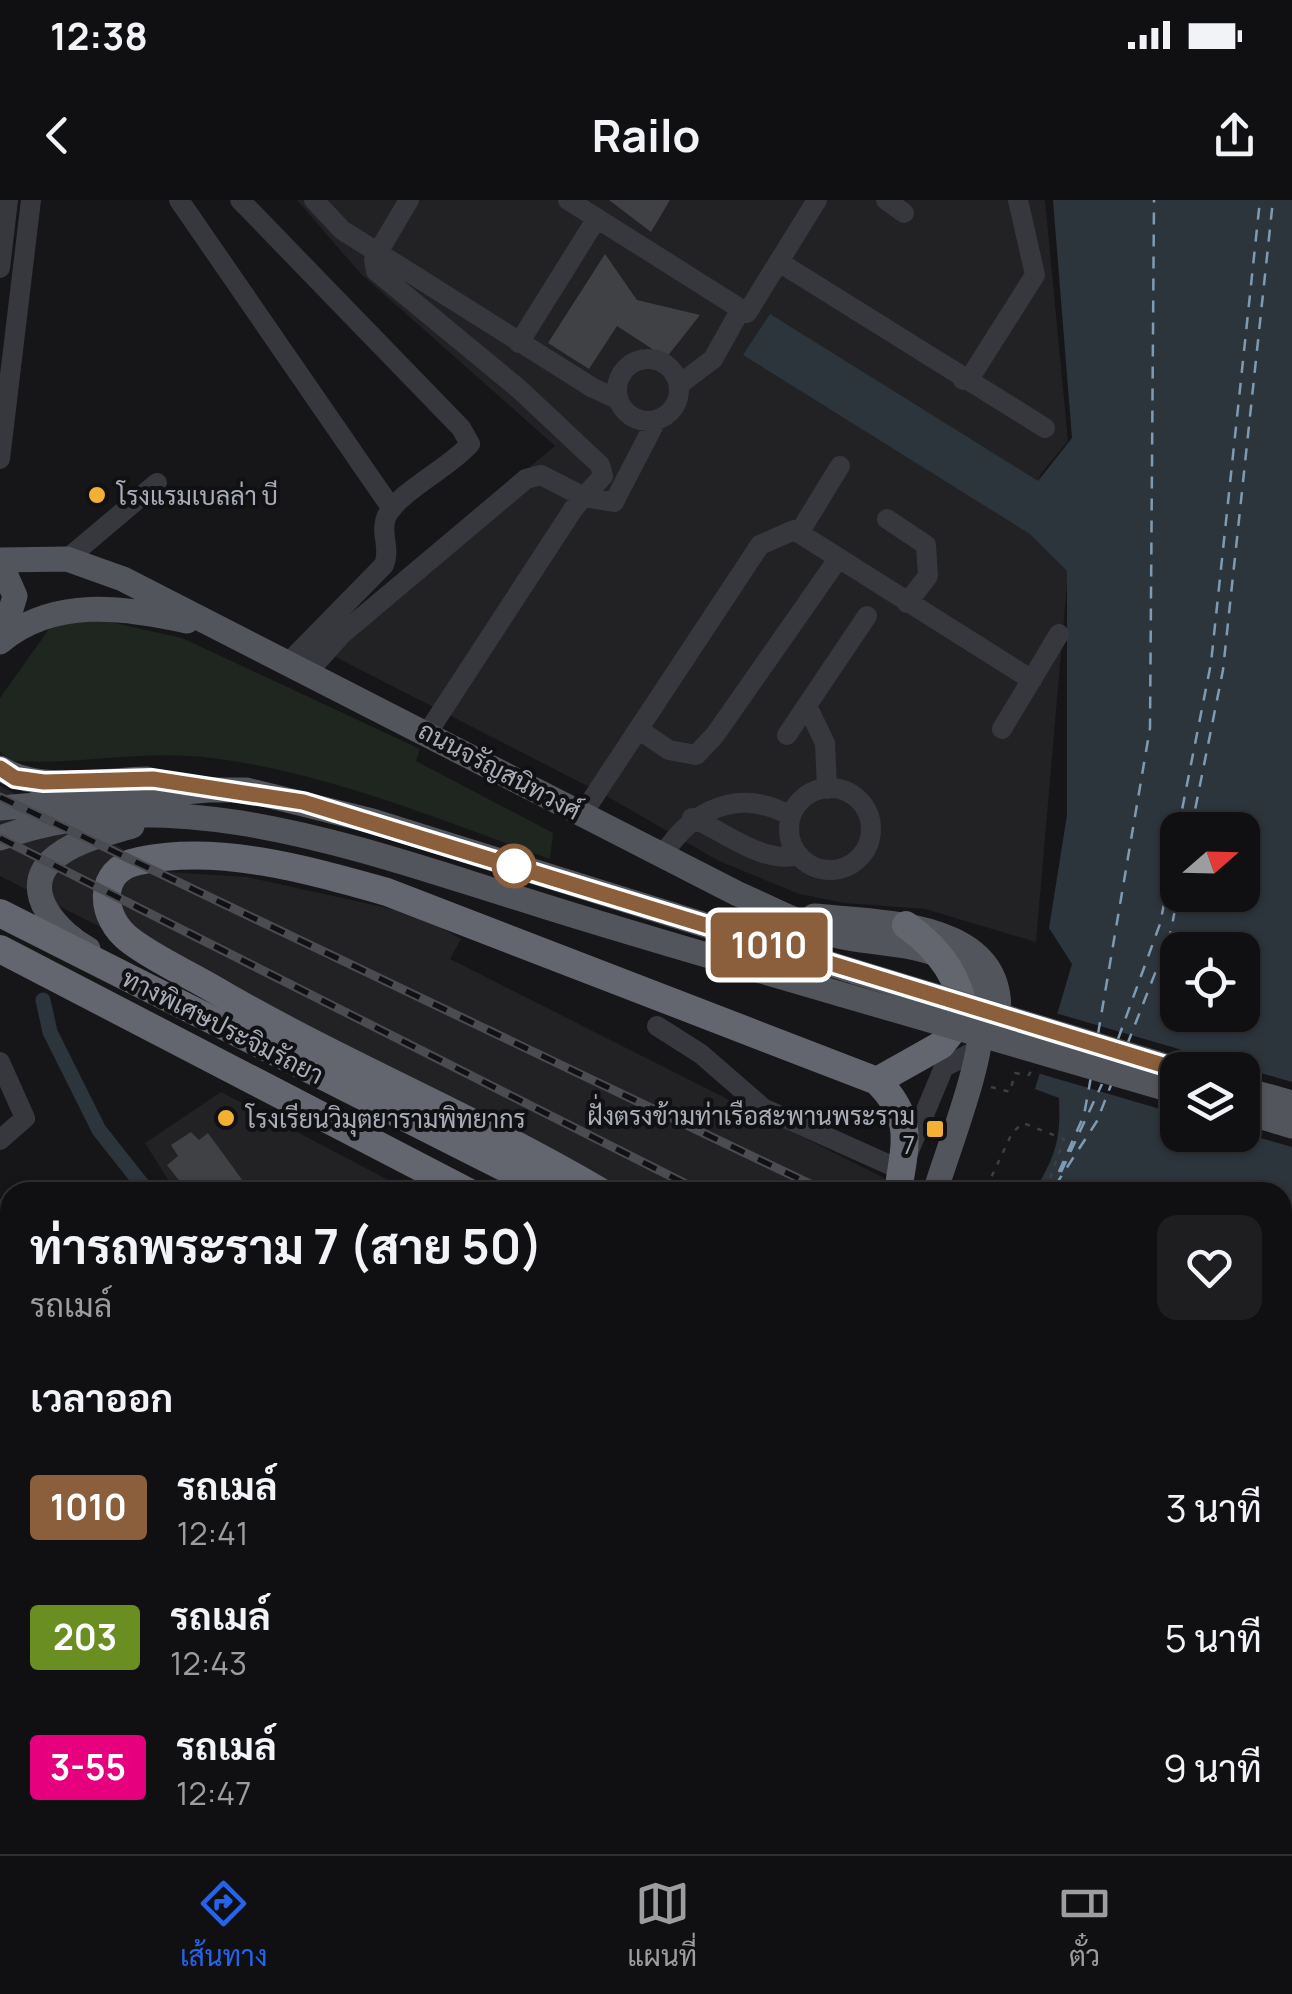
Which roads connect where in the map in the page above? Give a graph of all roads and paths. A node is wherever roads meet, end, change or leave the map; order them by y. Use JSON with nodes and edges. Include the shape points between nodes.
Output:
{"nodes":[{"id":1,"x":8,"y":200,"type":"edge"},
{"id":2,"x":31,"y":200,"type":"edge"},
{"id":3,"x":179,"y":200,"type":"edge"},
{"id":4,"x":240,"y":200,"type":"edge"},
{"id":5,"x":409,"y":200,"type":"edge"},
{"id":6,"x":568,"y":200,"type":"edge"},
{"id":7,"x":817,"y":200,"type":"edge"},
{"id":8,"x":886,"y":200,"type":"edge"},
{"id":9,"x":1018,"y":200,"type":"edge"},
{"id":10,"x":316,"y":201,"type":"edge"},
{"id":11,"x":904,"y":213,"type":"dead end"},
{"id":12,"x":597,"y":218,"type":"junction"},
{"id":13,"x":378,"y":250,"type":"junction"},
{"id":14,"x":779,"y":262,"type":"junction"},
{"id":15,"x":0,"y":268,"type":"edge"},
{"id":16,"x":741,"y":309,"type":"junction"},
{"id":17,"x":518,"y":343,"type":"junction"},
{"id":18,"x":963,"y":380,"type":"junction"},
{"id":19,"x":680,"y":384,"type":"junction"},
{"id":20,"x":618,"y":399,"type":"junction"},
{"id":21,"x":656,"y":421,"type":"junction"},
{"id":22,"x":1045,"y":428,"type":"dead end"},
{"id":23,"x":0,"y":459,"type":"edge"},
{"id":24,"x":840,"y":466,"type":"dead end"},
{"id":25,"x":157,"y":483,"type":"dead end"},
{"id":26,"x":584,"y":497,"type":"junction"},
{"id":27,"x":392,"y":509,"type":"junction"},
{"id":28,"x":887,"y":519,"type":"dead end"},
{"id":29,"x":799,"y":534,"type":"junction"},
{"id":30,"x":67,"y":559,"type":"junction"},
{"id":31,"x":838,"y":559,"type":"junction"},
{"id":32,"x":0,"y":561,"type":"edge"},
{"id":33,"x":907,"y":604,"type":"junction"},
{"id":34,"x":867,"y":616,"type":"dead end"},
{"id":35,"x":211,"y":627,"type":"junction"},
{"id":36,"x":1058,"y":634,"type":"dead end"},
{"id":37,"x":1,"y":640,"type":"edge"},
{"id":38,"x":298,"y":667,"type":"junction"},
{"id":39,"x":1032,"y":680,"type":"junction"},
{"id":40,"x":807,"y":706,"type":"junction"},
{"id":41,"x":1002,"y":729,"type":"dead end"},
{"id":42,"x":638,"y":730,"type":"junction"},
{"id":43,"x":428,"y":732,"type":"junction"},
{"id":44,"x":787,"y":735,"type":"dead end"},
{"id":45,"x":5,"y":774,"type":"edge"},
{"id":46,"x":827,"y":789,"type":"junction"},
{"id":47,"x":208,"y":790,"type":"junction"},
{"id":48,"x":0,"y":808,"type":"edge"},
{"id":49,"x":583,"y":813,"type":"junction"},
{"id":50,"x":170,"y":816,"type":"junction"},
{"id":51,"x":791,"y":816,"type":"junction"},
{"id":52,"x":692,"y":818,"type":"junction"},
{"id":53,"x":0,"y":838,"type":"edge"},
{"id":54,"x":663,"y":854,"type":"junction"},
{"id":55,"x":799,"y":855,"type":"junction"},
{"id":56,"x":0,"y":914,"type":"edge"},
{"id":57,"x":789,"y":914,"type":"junction"},
{"id":58,"x":906,"y":925,"type":"junction"},
{"id":59,"x":0,"y":952,"type":"edge"},
{"id":60,"x":940,"y":954,"type":"junction"},
{"id":61,"x":122,"y":970,"type":"junction"},
{"id":62,"x":84,"y":998,"type":"junction"},
{"id":63,"x":657,"y":1026,"type":"dead end"},
{"id":64,"x":977,"y":1050,"type":"junction"},
{"id":65,"x":0,"y":1062,"type":"edge"},
{"id":66,"x":1160,"y":1064,"type":"edge"},
{"id":67,"x":1029,"y":1076,"type":"dead end"},
{"id":68,"x":877,"y":1080,"type":"junction"},
{"id":69,"x":990,"y":1087,"type":"dead end"},
{"id":70,"x":1160,"y":1087,"type":"edge"},
{"id":71,"x":1260,"y":1094,"type":"edge"},
{"id":72,"x":1292,"y":1104,"type":"edge"},
{"id":73,"x":1260,"y":1116,"type":"edge"},
{"id":74,"x":1292,"y":1126,"type":"edge"},
{"id":75,"x":0,"y":1140,"type":"edge"},
{"id":76,"x":900,"y":1181,"type":"edge"},
{"id":77,"x":446,"y":1182,"type":"edge"},
{"id":78,"x":448,"y":1182,"type":"edge"},
{"id":79,"x":524,"y":1182,"type":"edge"},
{"id":80,"x":533,"y":1182,"type":"edge"},
{"id":81,"x":582,"y":1182,"type":"edge"},
{"id":82,"x":938,"y":1182,"type":"edge"},
{"id":83,"x":961,"y":1182,"type":"edge"},
{"id":84,"x":989,"y":1182,"type":"edge"},
{"id":85,"x":1049,"y":1182,"type":"edge"}],
"edges":[{"from":1,"to":15,"type":"street"},
{"from":2,"to":23,"type":"street"},
{"from":3,"to":27,"type":"street"},
{"from":4,"to":27,"type":"street","via":[[469,438],[466,449]]},
{"from":5,"to":13,"type":"street"},
{"from":6,"to":12,"type":"street"},
{"from":7,"to":14,"type":"street"},
{"from":8,"to":11,"type":"street"},
{"from":9,"to":18,"type":"street","via":[[1036,276],[974,374]]},
{"from":10,"to":13,"type":"street","via":[[342,230]]},
{"from":12,"to":16,"type":"street"},
{"from":12,"to":17,"type":"street"},
{"from":13,"to":17,"type":"street"},
{"from":13,"to":26,"type":"street","via":[[376,271],[520,389],[600,465],[603,476]]},
{"from":14,"to":16,"type":"street","via":[[747,314]]},
{"from":14,"to":18,"type":"street"},
{"from":16,"to":19,"type":"street","via":[[713,359]]},
{"from":17,"to":20,"type":"street"},
{"from":18,"to":22,"type":"street"},
{"from":19,"to":20,"type":"street","via":[[666,363],[641,358],[621,374]]},
{"from":19,"to":21,"type":"street","via":[[675,408]]},
{"from":20,"to":21,"type":"street","via":[[632,418]]},
{"from":21,"to":26,"type":"street","via":[[614,502]]},
{"from":24,"to":29,"type":"street"},
{"from":25,"to":30,"type":"street"},
{"from":26,"to":38,"type":"street","via":[[541,474],[526,480]]},
{"from":26,"to":43,"type":"street"},
{"from":27,"to":38,"type":"street","via":[[384,527],[384,564]]},
{"from":28,"to":33,"type":"street","via":[[926,546],[928,576]]},
{"from":29,"to":31,"type":"street"},
{"from":29,"to":42,"type":"street","via":[[794,530],[760,545]]},
{"from":30,"to":32,"type":"main road","name":"ถนนจรัญสนิทวงศ์"},
{"from":30,"to":35,"type":"main road","name":"ถนนจรัญสนิทวงศ์"},
{"from":31,"to":33,"type":"street"},
{"from":31,"to":42,"type":"street","via":[[696,755],[669,750]]},
{"from":32,"to":37,"type":"main road","via":[[16,596]]},
{"from":33,"to":39,"type":"street"},
{"from":34,"to":40,"type":"street"},
{"from":35,"to":37,"type":"main road","name":"ถนนจรัญสนิทวงศ์","via":[[96,608],[45,617]]},
{"from":35,"to":38,"type":"main road","name":"ถนนจรัญสนิทวงศ์"},
{"from":36,"to":39,"type":"street"},
{"from":38,"to":43,"type":"main road","name":"ถนนจรัญสนิทวงศ์"},
{"from":39,"to":41,"type":"street"},
{"from":40,"to":44,"type":"street"},
{"from":40,"to":46,"type":"street","via":[[825,743]]},
{"from":42,"to":49,"type":"street"},
{"from":43,"to":49,"type":"main road","name":"ถนนจรัญสนิทวงศ์"},
{"from":45,"to":47,"type":"main road","via":[[153,779]]},
{"from":46,"to":51,"type":"street","via":[[805,797]]},
{"from":46,"to":55,"type":"street","via":[[850,794],[863,807],[870,824],[867,846],[836,870],[815,867]]},
{"from":47,"to":48,"type":"main road"},
{"from":47,"to":66,"type":"main road","bridge":true,"via":[[303,802]]},
{"from":49,"to":54,"type":"main road","name":"ถนนจรัญสนิทวงศ์"},
{"from":50,"to":53,"type":"main road","via":[[78,821]]},
{"from":50,"to":61,"type":"main road","via":[[81,844],[44,870],[43,908],[74,941]]},
{"from":50,"to":70,"type":"main road","bridge":true,"via":[[311,836]]},
{"from":51,"to":52,"type":"street","via":[[742,804]]},
{"from":51,"to":55,"type":"street","via":[[790,837]]},
{"from":52,"to":54,"type":"street"},
{"from":52,"to":55,"type":"street","via":[[780,858]]},
{"from":54,"to":57,"type":"main road","name":"ถนนจรัญสนิทวงศ์"},
{"from":56,"to":80,"type":"highway","name":"ทางพิเศษประจิมรัถยา","bridge":true},
{"from":57,"to":58,"type":"main road","name":"ถนนจรัญสนิทวงศ์"},
{"from":57,"to":60,"type":"main road","name":"ถนนจรัญสนิทวงศ์","via":[[823,931]]},
{"from":58,"to":60,"type":"highway"},
{"from":58,"to":83,"type":"main road","name":"ถนนจรัญสนิทวงศ์","via":[[968,947],[1001,1004]]},
{"from":59,"to":62,"type":"main road"},
{"from":59,"to":78,"type":"highway","name":"ทางพิเศษประจิมรัถยา","bridge":true},
{"from":60,"to":64,"type":"main road","via":[[967,974],[976,992]]},
{"from":60,"to":68,"type":"highway","via":[[958,986],[964,1016],[941,1045]]},
{"from":61,"to":62,"type":"main road","via":[[83,963],[76,982]]},
{"from":61,"to":79,"type":"main road","via":[[388,1104]]},
{"from":62,"to":77,"type":"main road"},
{"from":63,"to":76,"type":"street","via":[[763,1108]]},
{"from":64,"to":76,"type":"street","via":[[944,1067]]},
{"from":64,"to":82,"type":"main road"},
{"from":65,"to":75,"type":"street","via":[[25,1118]]},
{"from":67,"to":69,"type":"path","via":[[1015,1072],[1010,1092]]},
{"from":68,"to":76,"type":"highway","via":[[899,1103],[904,1123]]},
{"from":68,"to":81,"type":"highway","via":[[386,892],[320,873],[182,856],[125,864],[110,876],[108,912],[128,939],[301,1041]]},
{"from":71,"to":72,"type":"main road"},
{"from":73,"to":74,"type":"main road"},
{"from":84,"to":85,"type":"path","via":[[1023,1123],[1064,1139]]}]}
